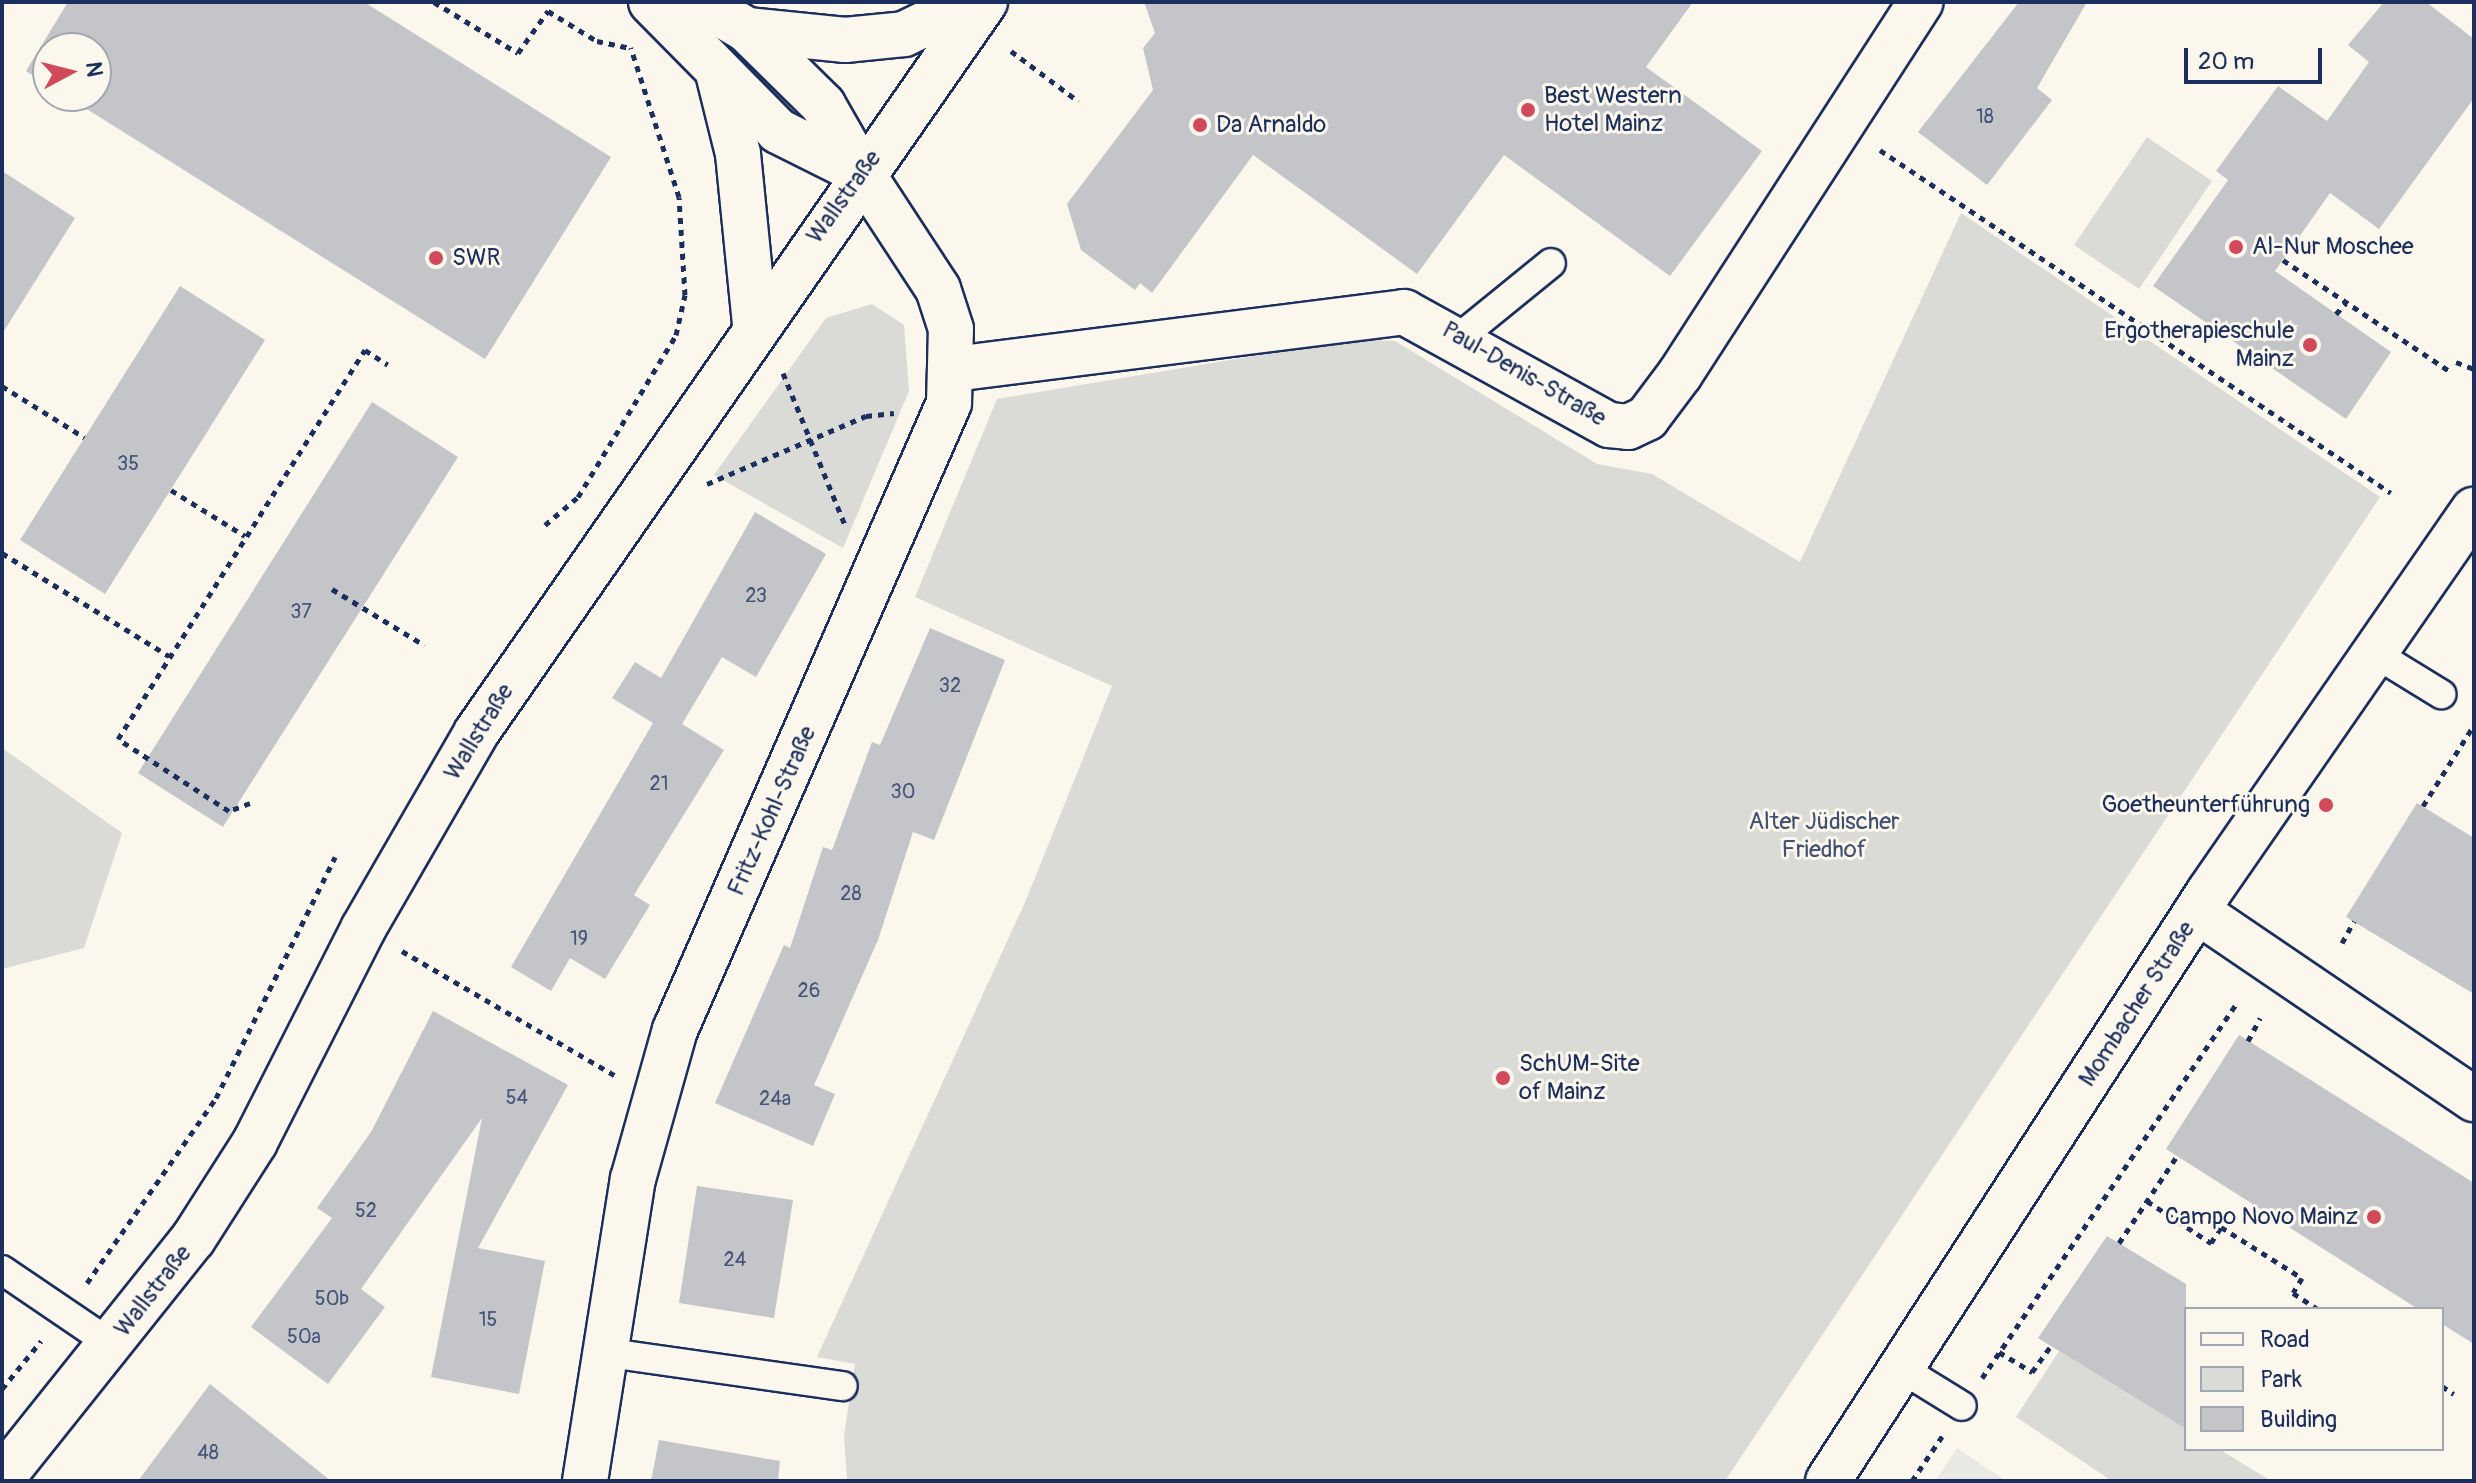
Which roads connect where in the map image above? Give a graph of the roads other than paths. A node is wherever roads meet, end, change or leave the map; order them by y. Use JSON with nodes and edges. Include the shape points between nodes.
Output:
{"nodes":[{"id":1,"x":700,"y":2,"type":"edge"},
{"id":2,"x":970,"y":2,"type":"edge"},
{"id":3,"x":985,"y":2,"type":"edge"},
{"id":4,"x":1921,"y":2,"type":"edge"},
{"id":5,"x":638,"y":19,"type":"edge"},
{"id":6,"x":747,"y":30,"type":"junction"},
{"id":7,"x":718,"y":73,"type":"junction"},
{"id":8,"x":862,"y":173,"type":"junction"},
{"id":9,"x":1551,"y":263,"type":"dead end"},
{"id":10,"x":755,"y":323,"type":"junction"},
{"id":11,"x":1460,"y":337,"type":"junction"},
{"id":12,"x":954,"y":369,"type":"junction"},
{"id":13,"x":2474,"y":479,"type":"edge"},
{"id":14,"x":2464,"y":522,"type":"edge"},
{"id":15,"x":2374,"y":653,"type":"junction"},
{"id":16,"x":2441,"y":694,"type":"dead end"},
{"id":17,"x":2197,"y":911,"type":"junction"},
{"id":18,"x":2474,"y":1099,"type":"edge"},
{"id":19,"x":2,"y":1270,"type":"edge"},
{"id":20,"x":111,"y":1344,"type":"junction"},
{"id":21,"x":603,"y":1352,"type":"junction"},
{"id":22,"x":1902,"y":1369,"type":"junction"},
{"id":23,"x":843,"y":1386,"type":"dead end"},
{"id":24,"x":1962,"y":1406,"type":"road end"},
{"id":25,"x":2,"y":1478,"type":"edge"},
{"id":26,"x":585,"y":1481,"type":"edge"},
{"id":27,"x":1828,"y":1481,"type":"edge"}],
"edges":[{"from":1,"to":6,"type":"street"},
{"from":2,"to":6,"type":"street","via":[[904,34],[845,40]]},
{"from":3,"to":8,"type":"street","name":"Wallstraße"},
{"from":4,"to":11,"type":"street","name":"Paul-Denis-Straße","via":[[1647,418],[1609,425]]},
{"from":5,"to":7,"type":"street"},
{"from":6,"to":8,"type":"street","name":"Fritz-Kohl-Straße","via":[[823,105]]},
{"from":7,"to":8,"type":"street","via":[[789,139]]},
{"from":7,"to":10,"type":"street","via":[[738,154]]},
{"from":8,"to":10,"type":"street","name":"Wallstraße"},
{"from":8,"to":12,"type":"street","name":"Fritz-Kohl-Straße","via":[[938,289]]},
{"from":9,"to":11,"type":"lane"},
{"from":10,"to":20,"type":"street","name":"Wallstraße","via":[[476,733],[363,929],[255,1142]]},
{"from":11,"to":12,"type":"street","name":"Paul-Denis-Straße","via":[[1404,312],[1373,311],[1102,355]]},
{"from":12,"to":21,"type":"street","name":"Fritz-Kohl-Straße","via":[[938,437],[675,1030],[633,1179]]},
{"from":13,"to":14,"type":"street","name":"Mombacher Straße"},
{"from":14,"to":15,"type":"street","name":"Mombacher Straße"},
{"from":15,"to":16,"type":"lane"},
{"from":15,"to":17,"type":"street","name":"Mombacher Straße"},
{"from":17,"to":18,"type":"street"},
{"from":17,"to":22,"type":"street","name":"Mombacher Straße"},
{"from":19,"to":20,"type":"lane"},
{"from":20,"to":25,"type":"street","name":"Wallstraße"},
{"from":21,"to":23,"type":"lane"},
{"from":21,"to":26,"type":"street","name":"Fritz-Kohl-Straße"},
{"from":22,"to":24,"type":"lane"},
{"from":22,"to":27,"type":"street","name":"Mombacher Straße"}]}
